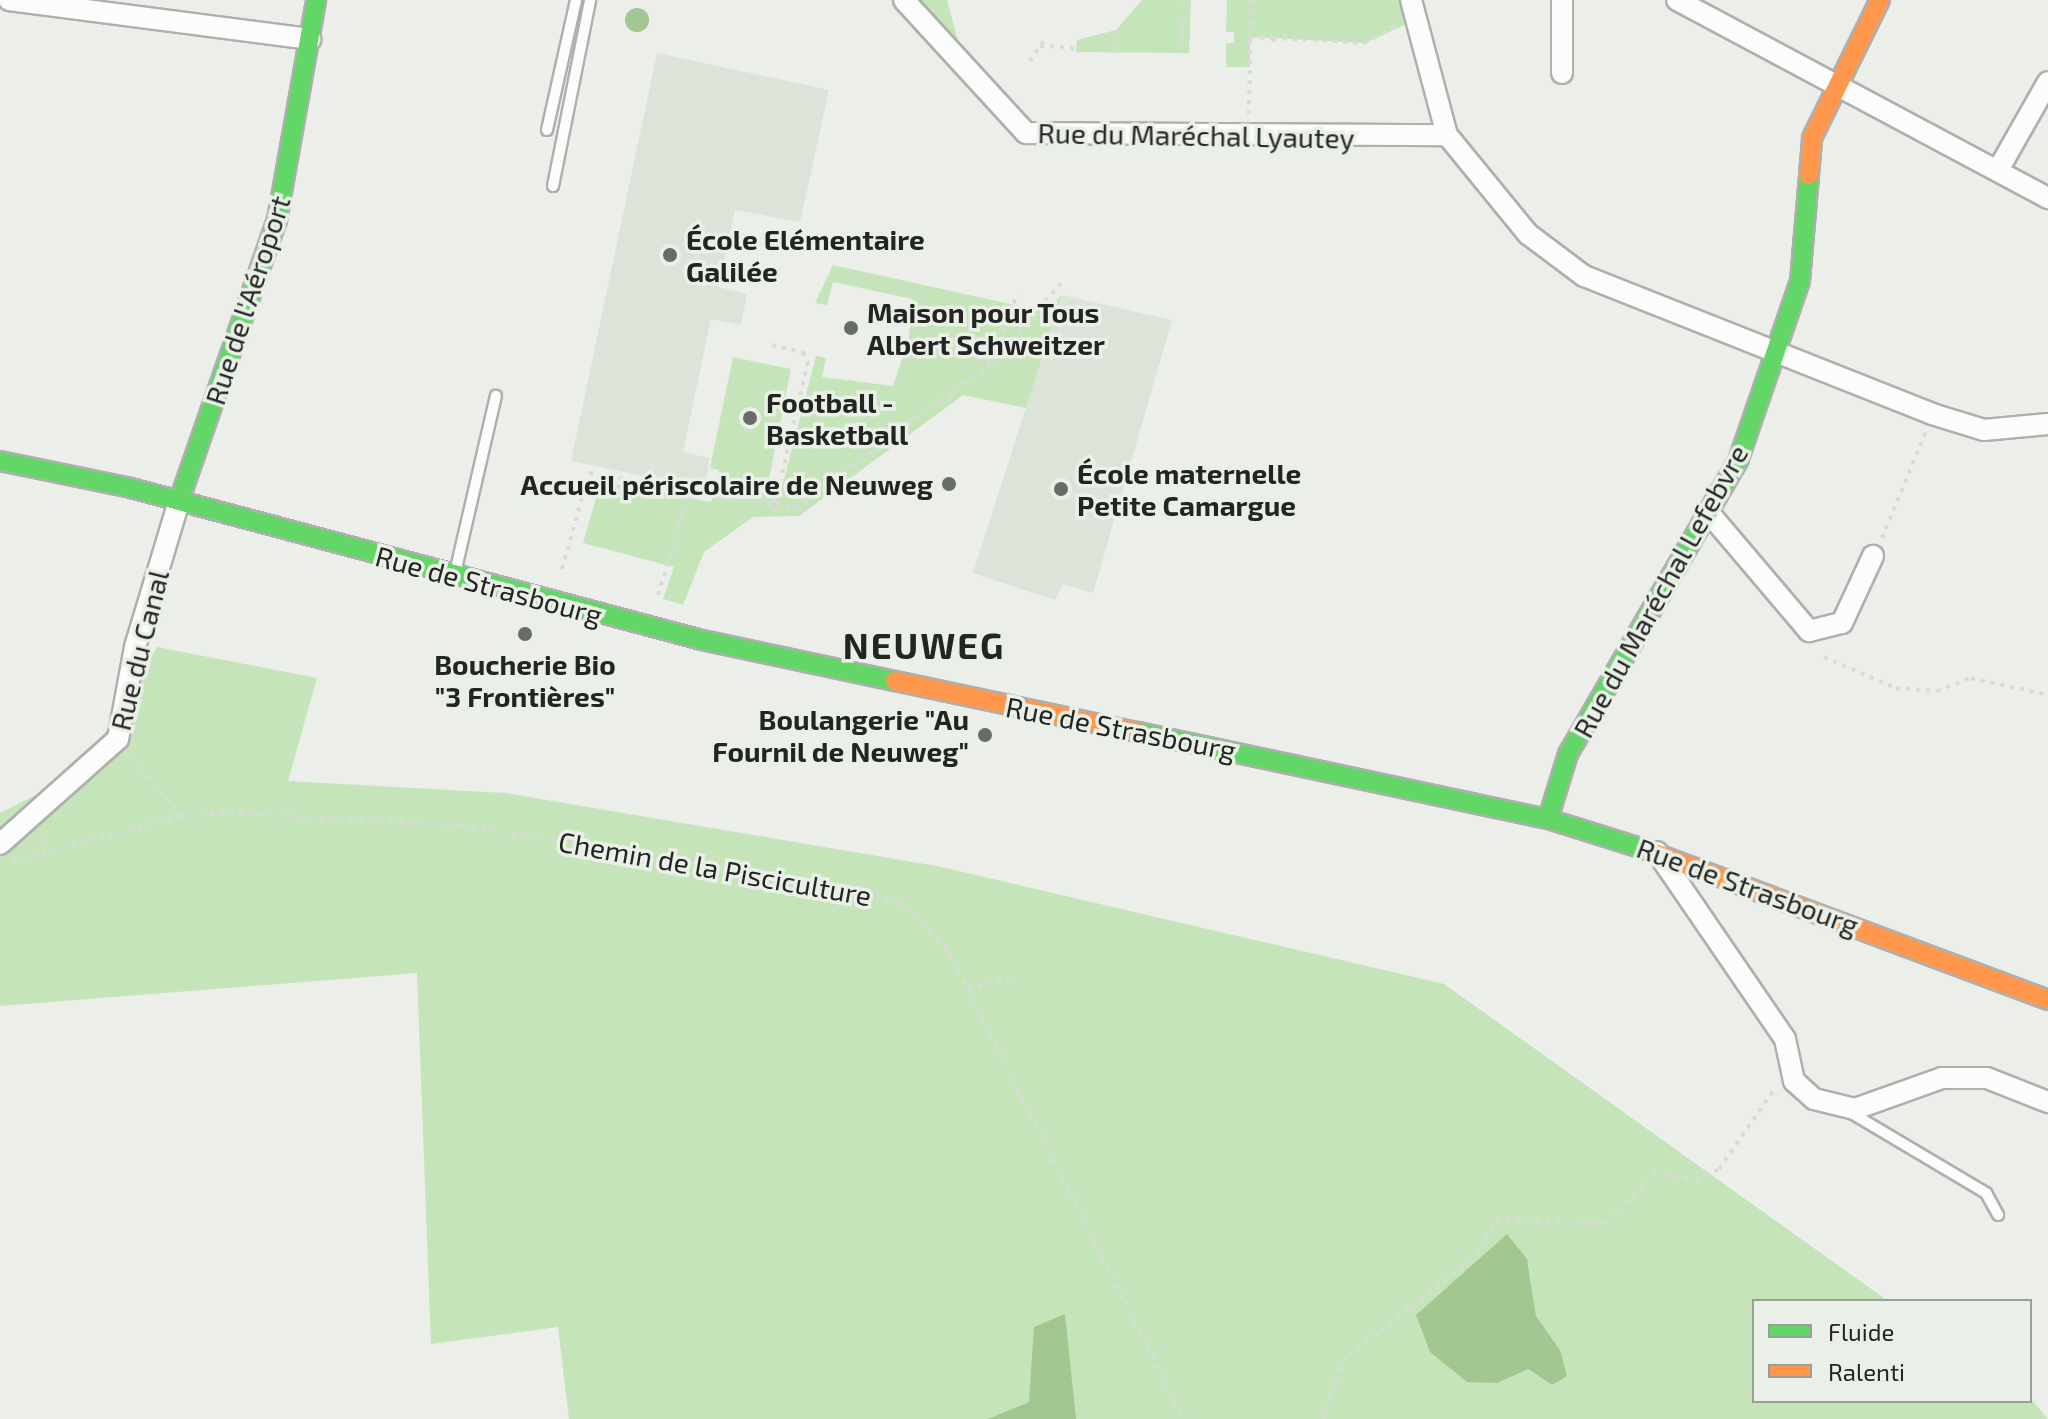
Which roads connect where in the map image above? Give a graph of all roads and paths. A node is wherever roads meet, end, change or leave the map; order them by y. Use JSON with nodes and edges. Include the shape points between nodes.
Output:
{"nodes":[{"id":1,"x":9,"y":0,"type":"edge"},
{"id":2,"x":316,"y":0,"type":"edge"},
{"id":3,"x":576,"y":0,"type":"edge"},
{"id":4,"x":590,"y":0,"type":"edge"},
{"id":5,"x":904,"y":0,"type":"edge"},
{"id":6,"x":1183,"y":0,"type":"edge"},
{"id":7,"x":1251,"y":0,"type":"edge"},
{"id":8,"x":1411,"y":0,"type":"edge"},
{"id":9,"x":1562,"y":0,"type":"edge"},
{"id":10,"x":1677,"y":0,"type":"edge"},
{"id":11,"x":1880,"y":0,"type":"edge"},
{"id":12,"x":1413,"y":21,"type":"junction"},
{"id":13,"x":1115,"y":31,"type":"dead end"},
{"id":14,"x":1250,"y":37,"type":"junction"},
{"id":15,"x":310,"y":39,"type":"junction"},
{"id":16,"x":1044,"y":40,"type":"dead end"},
{"id":17,"x":1325,"y":41,"type":"junction"},
{"id":18,"x":1040,"y":46,"type":"junction"},
{"id":19,"x":1182,"y":49,"type":"dead end"},
{"id":20,"x":1324,"y":49,"type":"dead end"},
{"id":21,"x":1073,"y":52,"type":"dead end"},
{"id":22,"x":1115,"y":53,"type":"dead end"},
{"id":23,"x":1030,"y":61,"type":"dead end"},
{"id":24,"x":1562,"y":73,"type":"dead end"},
{"id":25,"x":2048,"y":82,"type":"edge"},
{"id":26,"x":1834,"y":85,"type":"junction"},
{"id":27,"x":547,"y":130,"type":"dead end"},
{"id":28,"x":1447,"y":135,"type":"junction"},
{"id":29,"x":1249,"y":138,"type":"junction"},
{"id":30,"x":1998,"y":170,"type":"junction"},
{"id":31,"x":553,"y":186,"type":"dead end"},
{"id":32,"x":2048,"y":198,"type":"edge"},
{"id":33,"x":1062,"y":282,"type":"dead end"},
{"id":34,"x":1017,"y":294,"type":"dead end"},
{"id":35,"x":908,"y":344,"type":"dead end"},
{"id":36,"x":772,"y":345,"type":"dead end"},
{"id":37,"x":1775,"y":356,"type":"junction"},
{"id":38,"x":993,"y":362,"type":"junction"},
{"id":39,"x":496,"y":396,"type":"dead end"},
{"id":40,"x":1932,"y":414,"type":"junction"},
{"id":41,"x":2048,"y":424,"type":"edge"},
{"id":42,"x":0,"y":461,"type":"edge"},
{"id":43,"x":740,"y":474,"type":"dead end"},
{"id":44,"x":689,"y":494,"type":"junction"},
{"id":45,"x":179,"y":501,"type":"junction"},
{"id":46,"x":732,"y":502,"type":"junction"},
{"id":47,"x":773,"y":510,"type":"junction"},
{"id":48,"x":1709,"y":513,"type":"junction"},
{"id":49,"x":1876,"y":551,"type":"joint"},
{"id":50,"x":562,"y":569,"type":"dead end"},
{"id":51,"x":454,"y":577,"type":"junction"},
{"id":52,"x":658,"y":595,"type":"dead end"},
{"id":53,"x":1824,"y":657,"type":"dead end"},
{"id":54,"x":2048,"y":695,"type":"edge"},
{"id":55,"x":118,"y":739,"type":"junction"},
{"id":56,"x":180,"y":816,"type":"junction"},
{"id":57,"x":1548,"y":819,"type":"junction"},
{"id":58,"x":0,"y":844,"type":"edge"},
{"id":59,"x":1657,"y":852,"type":"junction"},
{"id":60,"x":0,"y":866,"type":"edge"},
{"id":61,"x":1010,"y":980,"type":"dead end"},
{"id":62,"x":968,"y":988,"type":"junction"},
{"id":63,"x":2048,"y":1000,"type":"edge"},
{"id":64,"x":1790,"y":1062,"type":"junction"},
{"id":65,"x":2048,"y":1102,"type":"edge"},
{"id":66,"x":1847,"y":1110,"type":"junction"},
{"id":67,"x":1998,"y":1215,"type":"dead end"},
{"id":68,"x":1184,"y":1419,"type":"edge"},
{"id":69,"x":1323,"y":1419,"type":"edge"}],
"edges":[{"from":1,"to":15,"type":"street"},
{"from":2,"to":15,"type":"main road","name":"Rue de l'Aéroport"},
{"from":3,"to":27,"type":"lane"},
{"from":4,"to":31,"type":"lane"},
{"from":5,"to":29,"type":"street","name":"Rue du Maréchal Lyautey","via":[[1026,133]]},
{"from":6,"to":19,"type":"path"},
{"from":7,"to":14,"type":"path"},
{"from":8,"to":12,"type":"street"},
{"from":9,"to":24,"type":"street"},
{"from":10,"to":26,"type":"street"},
{"from":11,"to":26,"type":"main road","name":"Rue du Maréchal Lefebvre"},
{"from":12,"to":17,"type":"path","via":[[1365,43]]},
{"from":12,"to":28,"type":"street"},
{"from":13,"to":22,"type":"path"},
{"from":14,"to":17,"type":"path"},
{"from":14,"to":29,"type":"path"},
{"from":15,"to":45,"type":"main road","name":"Rue de l'Aéroport","via":[[265,262]]},
{"from":16,"to":18,"type":"path"},
{"from":17,"to":20,"type":"path"},
{"from":18,"to":21,"type":"path","via":[[1072,47]]},
{"from":18,"to":23,"type":"path"},
{"from":25,"to":30,"type":"street"},
{"from":26,"to":30,"type":"street"},
{"from":26,"to":37,"type":"main road","name":"Rue du Maréchal Lefebvre","via":[[1812,138],[1800,281]]},
{"from":28,"to":29,"type":"street","name":"Rue du Maréchal Lyautey"},
{"from":28,"to":37,"type":"street","via":[[1528,234],[1584,276]]},
{"from":30,"to":32,"type":"street"},
{"from":33,"to":38,"type":"path"},
{"from":34,"to":38,"type":"path"},
{"from":35,"to":38,"type":"path"},
{"from":36,"to":47,"type":"path","via":[[803,352],[808,362]]},
{"from":37,"to":40,"type":"street"},
{"from":37,"to":48,"type":"main road","name":"Rue du Maréchal Lefebvre","via":[[1738,461]]},
{"from":38,"to":47,"type":"path","via":[[801,505]]},
{"from":39,"to":51,"type":"lane"},
{"from":40,"to":41,"type":"street","via":[[1984,430]]},
{"from":40,"to":49,"type":"path"},
{"from":42,"to":45,"type":"main road","name":"Rue de Strasbourg"},
{"from":43,"to":46,"type":"path"},
{"from":44,"to":46,"type":"path"},
{"from":44,"to":50,"type":"path","via":[[589,473]]},
{"from":44,"to":52,"type":"path"},
{"from":45,"to":51,"type":"main road","name":"Rue de Strasbourg"},
{"from":45,"to":55,"type":"street","name":"Rue du Canal","via":[[135,647]]},
{"from":46,"to":47,"type":"path"},
{"from":48,"to":49,"type":"street","via":[[1809,631],[1842,623]]},
{"from":48,"to":57,"type":"main road","name":"Rue du Maréchal Lefebvre","via":[[1568,754]]},
{"from":51,"to":57,"type":"main road","name":"Rue de Strasbourg","via":[[853,674]]},
{"from":53,"to":54,"type":"path","via":[[1896,688],[1937,691],[1971,678]]},
{"from":55,"to":56,"type":"path"},
{"from":55,"to":58,"type":"street","name":"Rue du Canal"},
{"from":56,"to":60,"type":"path","name":"Chemin de la Pisciculture"},
{"from":56,"to":62,"type":"path","name":"Chemin de la Pisciculture","via":[[462,826],[866,889],[924,920]]},
{"from":57,"to":59,"type":"main road","name":"Rue de Strasbourg"},
{"from":59,"to":63,"type":"main road","name":"Rue de Strasbourg"},
{"from":59,"to":64,"type":"street","via":[[1785,1039]]},
{"from":61,"to":62,"type":"path"},
{"from":62,"to":68,"type":"path","name":"Chemin de la Pisciculture"},
{"from":64,"to":66,"type":"street","via":[[1802,1090]]},
{"from":64,"to":69,"type":"path","via":[[1719,1169],[1696,1179],[1654,1174],[1604,1224],[1496,1219],[1477,1255],[1342,1361]]},
{"from":65,"to":66,"type":"street","via":[[1987,1078],[1942,1078]]},
{"from":66,"to":67,"type":"lane","via":[[1986,1193]]}]}
